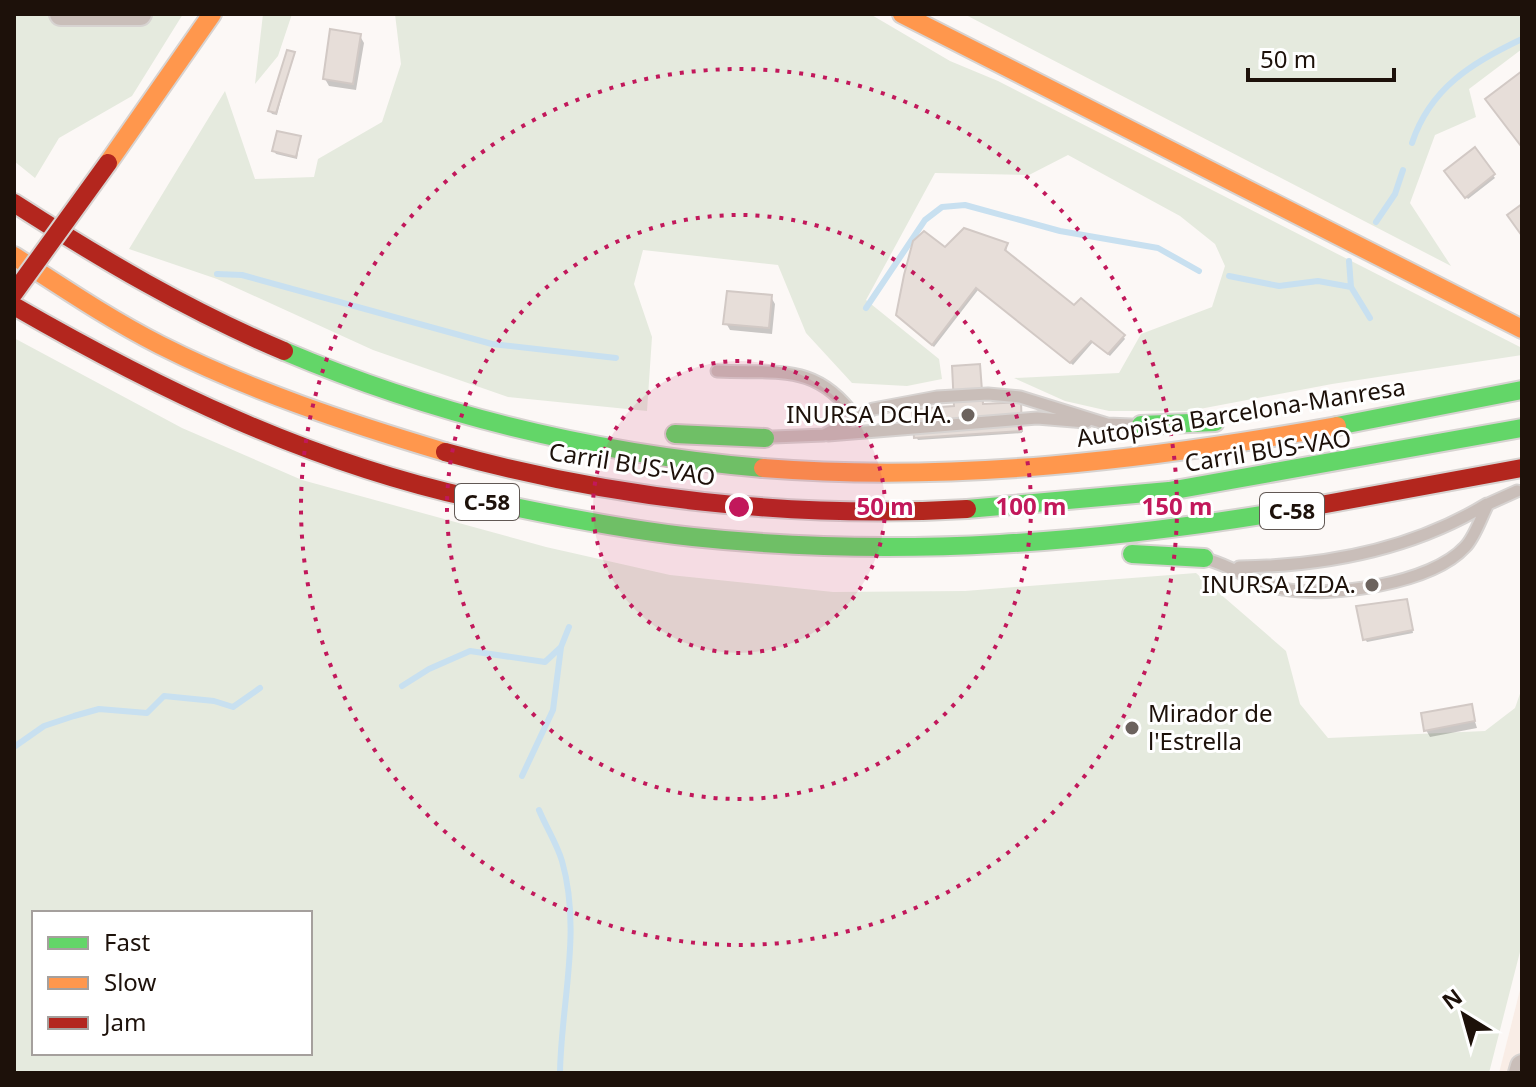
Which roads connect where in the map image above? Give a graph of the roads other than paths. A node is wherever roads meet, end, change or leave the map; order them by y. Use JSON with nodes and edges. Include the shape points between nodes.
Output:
{"nodes":[{"id":1,"x":61,"y":14,"type":"edge"},
{"id":2,"x":140,"y":14,"type":"edge"},
{"id":3,"x":212,"y":14,"type":"edge"},
{"id":4,"x":902,"y":14,"type":"edge"},
{"id":5,"x":14,"y":203,"type":"edge"},
{"id":6,"x":14,"y":256,"type":"edge"},
{"id":7,"x":14,"y":293,"type":"edge"},
{"id":8,"x":14,"y":306,"type":"edge"},
{"id":9,"x":1522,"y":329,"type":"edge"},
{"id":10,"x":717,"y":371,"type":"dead end"},
{"id":11,"x":1522,"y":390,"type":"edge"},
{"id":12,"x":412,"y":403,"type":"junction"},
{"id":13,"x":1431,"y":408,"type":"junction"},
{"id":14,"x":1288,"y":415,"type":"dead end"},
{"id":15,"x":856,"y":418,"type":"junction"},
{"id":16,"x":561,"y":419,"type":"dead end"},
{"id":17,"x":1230,"y":421,"type":"dead end"},
{"id":18,"x":1107,"y":424,"type":"junction"},
{"id":19,"x":1141,"y":425,"type":"joint"},
{"id":20,"x":1522,"y":428,"type":"edge"},
{"id":21,"x":652,"y":432,"type":"dead end"},
{"id":22,"x":824,"y":435,"type":"junction"},
{"id":23,"x":765,"y":438,"type":"joint"},
{"id":24,"x":1522,"y":468,"type":"edge"},
{"id":25,"x":1520,"y":491,"type":"edge"},
{"id":26,"x":1488,"y":504,"type":"junction"},
{"id":27,"x":1060,"y":541,"type":"junction"},
{"id":28,"x":1204,"y":558,"type":"joint"},
{"id":29,"x":1235,"y":567,"type":"junction"},
{"id":30,"x":1522,"y":1066,"type":"edge"},
{"id":31,"x":1520,"y":1073,"type":"edge"}],
"edges":[{"from":1,"to":2,"type":"street"},
{"from":3,"to":7,"type":"main road","bridge":true},
{"from":4,"to":9,"type":"main road"},
{"from":5,"to":12,"type":"main road","name":"Autopista Barcelona-Manresa","via":[[142,286],[231,331]]},
{"from":6,"to":20,"type":"main road","name":"Carril BUS-VAO","via":[[161,345],[348,422],[451,456],[687,501],[851,511],[1054,502],[1229,483]]},
{"from":8,"to":27,"type":"main road","number":"C-58","via":[[173,394],[263,433],[465,497],[645,532],[786,545],[933,548]]},
{"from":10,"to":15,"type":"lane","via":[[816,379],[839,394]]},
{"from":11,"to":13,"type":"main road","name":"Autopista Barcelona-Manresa"},
{"from":12,"to":13,"type":"main road","name":"Autopista Barcelona-Manresa","via":[[555,440],[652,457],[750,468],[896,474],[1191,451]]},
{"from":12,"to":16,"type":"main road"},
{"from":13,"to":14,"type":"main road"},
{"from":15,"to":18,"type":"lane","via":[[873,409],[937,397],[988,394],[1020,397]]},
{"from":15,"to":22,"type":"lane"},
{"from":17,"to":19,"type":"main road"},
{"from":18,"to":19,"type":"lane"},
{"from":18,"to":22,"type":"lane","via":[[1037,418]]},
{"from":21,"to":23,"type":"main road"},
{"from":22,"to":23,"type":"lane"},
{"from":24,"to":27,"type":"main road","number":"C-58","via":[[1233,520]]},
{"from":25,"to":26,"type":"lane"},
{"from":26,"to":29,"type":"lane","via":[[1406,543],[1282,566]]},
{"from":26,"to":29,"type":"lane","via":[[1466,547],[1432,571],[1321,592],[1281,589]]},
{"from":27,"to":28,"type":"main road","via":[[1126,554]]},
{"from":28,"to":29,"type":"lane"},
{"from":30,"to":31,"type":"street"}]}
